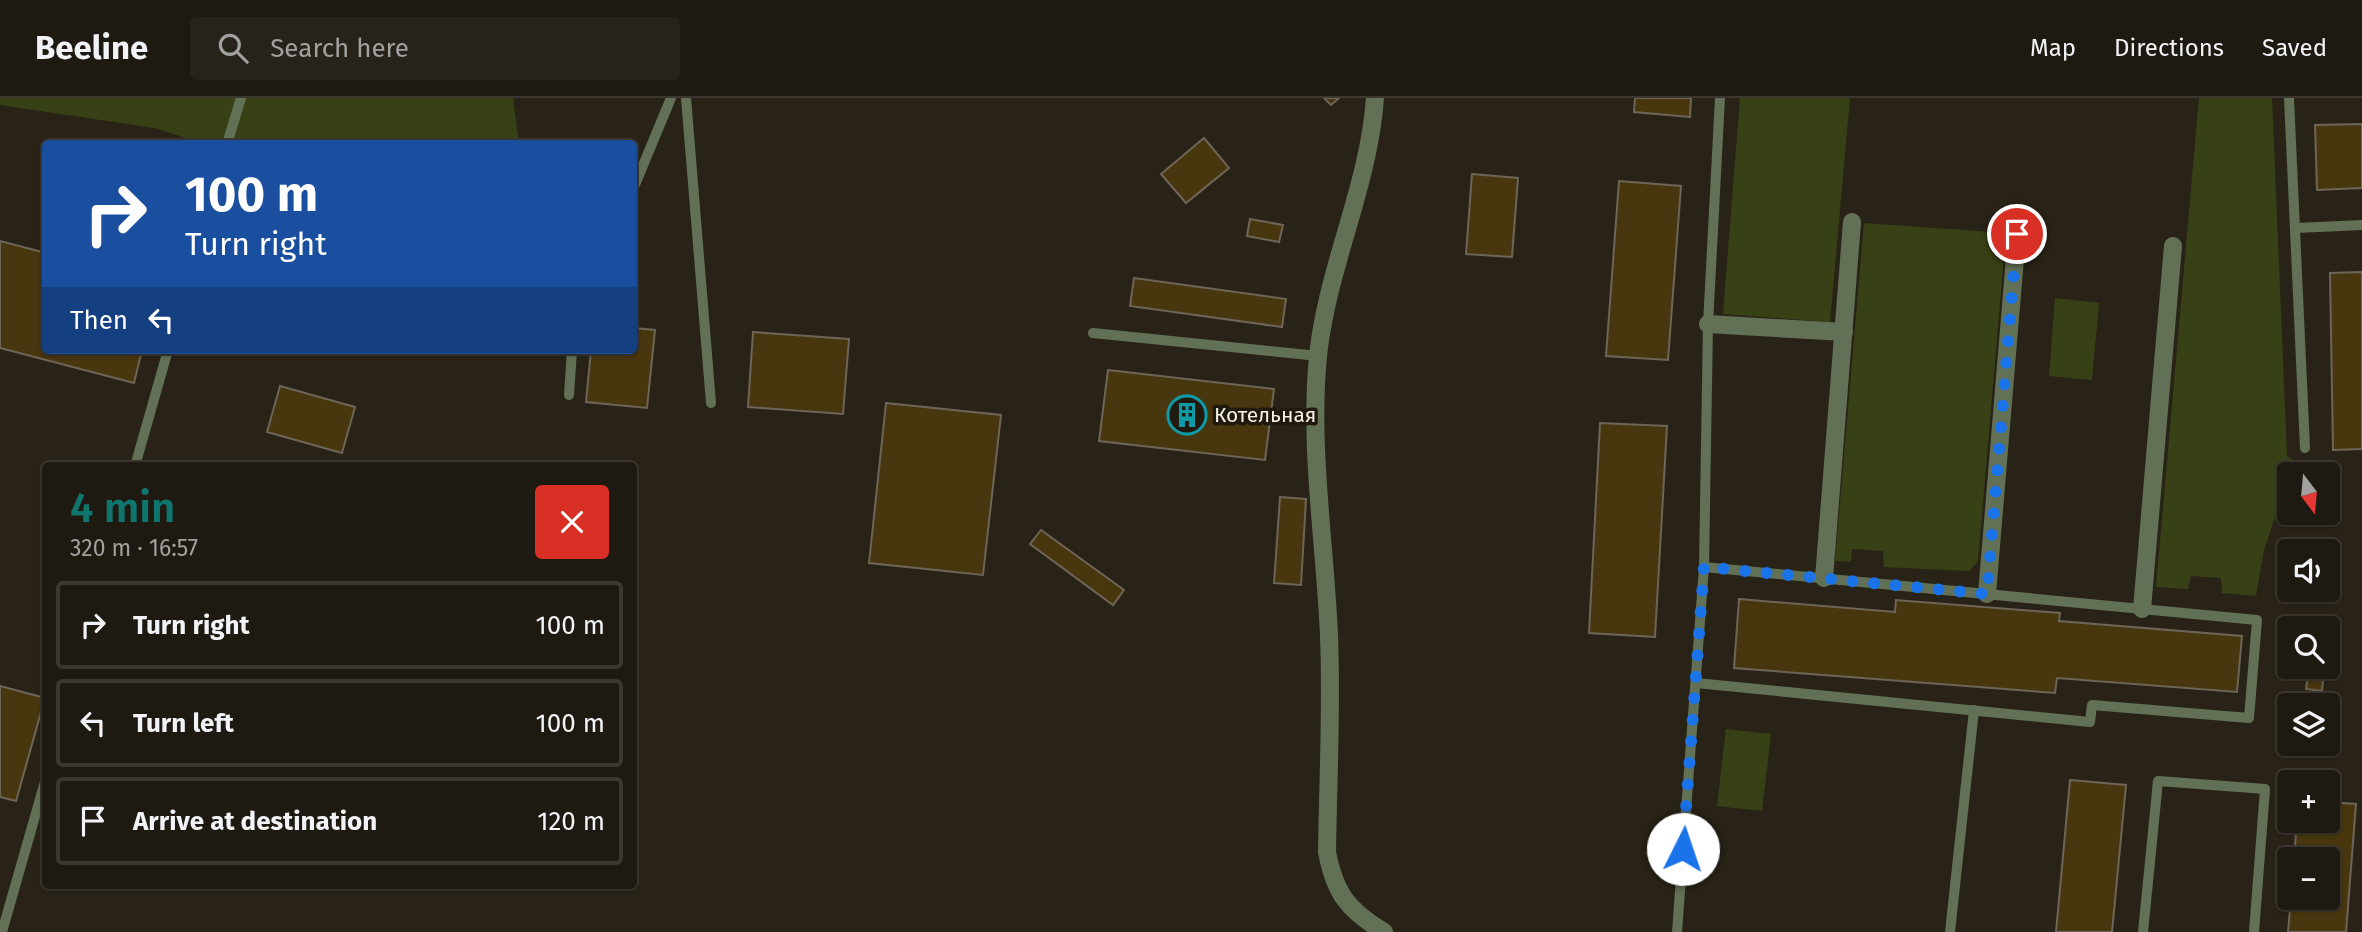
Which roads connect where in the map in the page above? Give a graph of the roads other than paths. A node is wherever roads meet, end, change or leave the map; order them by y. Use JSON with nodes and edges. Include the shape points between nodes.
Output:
{"nodes":[{"id":1,"x":241,"y":98,"type":"edge"},
{"id":2,"x":671,"y":98,"type":"edge"},
{"id":3,"x":686,"y":98,"type":"edge"},
{"id":4,"x":1375,"y":98,"type":"edge"},
{"id":5,"x":1720,"y":98,"type":"edge"},
{"id":6,"x":2289,"y":98,"type":"edge"},
{"id":7,"x":228,"y":140,"type":"edge"},
{"id":8,"x":637,"y":180,"type":"edge"},
{"id":9,"x":1852,"y":222,"type":"dead end"},
{"id":10,"x":2362,"y":225,"type":"edge"},
{"id":11,"x":2296,"y":228,"type":"junction"},
{"id":12,"x":2017,"y":234,"type":"dead end"},
{"id":13,"x":2173,"y":246,"type":"dead end"},
{"id":14,"x":1708,"y":324,"type":"junction"},
{"id":15,"x":1844,"y":332,"type":"junction"},
{"id":16,"x":1093,"y":333,"type":"dead end"},
{"id":17,"x":167,"y":354,"type":"edge"},
{"id":18,"x":572,"y":354,"type":"edge"},
{"id":19,"x":1318,"y":356,"type":"junction"},
{"id":20,"x":569,"y":395,"type":"dead end"},
{"id":21,"x":711,"y":403,"type":"dead end"},
{"id":22,"x":2305,"y":448,"type":"dead end"},
{"id":23,"x":136,"y":462,"type":"edge"},
{"id":24,"x":1704,"y":567,"type":"junction"},
{"id":25,"x":1824,"y":578,"type":"junction"},
{"id":26,"x":1987,"y":594,"type":"junction"},
{"id":27,"x":2142,"y":609,"type":"junction"},
{"id":28,"x":1696,"y":683,"type":"junction"},
{"id":29,"x":1975,"y":710,"type":"junction"},
{"id":30,"x":42,"y":792,"type":"edge"},
{"id":31,"x":2,"y":932,"type":"edge"},
{"id":32,"x":1384,"y":932,"type":"edge"},
{"id":33,"x":1677,"y":932,"type":"edge"},
{"id":34,"x":1950,"y":932,"type":"edge"},
{"id":35,"x":2143,"y":932,"type":"edge"},
{"id":36,"x":2254,"y":932,"type":"edge"}],
"edges":[{"from":1,"to":7,"type":"lane"},
{"from":2,"to":8,"type":"lane"},
{"from":3,"to":21,"type":"lane"},
{"from":4,"to":19,"type":"street","via":[[1357,191],[1334,267]]},
{"from":5,"to":14,"type":"lane"},
{"from":6,"to":11,"type":"lane"},
{"from":9,"to":15,"type":"street"},
{"from":10,"to":11,"type":"lane"},
{"from":11,"to":22,"type":"lane"},
{"from":12,"to":26,"type":"street"},
{"from":13,"to":27,"type":"street"},
{"from":14,"to":15,"type":"street"},
{"from":14,"to":24,"type":"lane"},
{"from":15,"to":25,"type":"street"},
{"from":16,"to":19,"type":"lane"},
{"from":17,"to":23,"type":"lane"},
{"from":18,"to":20,"type":"lane"},
{"from":19,"to":32,"type":"street","via":[[1317,444],[1329,638],[1327,852],[1342,898]]},
{"from":24,"to":25,"type":"lane"},
{"from":24,"to":28,"type":"lane"},
{"from":25,"to":26,"type":"lane"},
{"from":26,"to":27,"type":"lane"},
{"from":27,"to":29,"type":"lane","via":[[2257,620],[2249,718],[2092,705],[2090,722]]},
{"from":28,"to":29,"type":"lane"},
{"from":28,"to":33,"type":"lane"},
{"from":29,"to":34,"type":"lane"},
{"from":30,"to":31,"type":"lane"},
{"from":35,"to":36,"type":"lane","via":[[2158,781],[2265,789]]}]}
